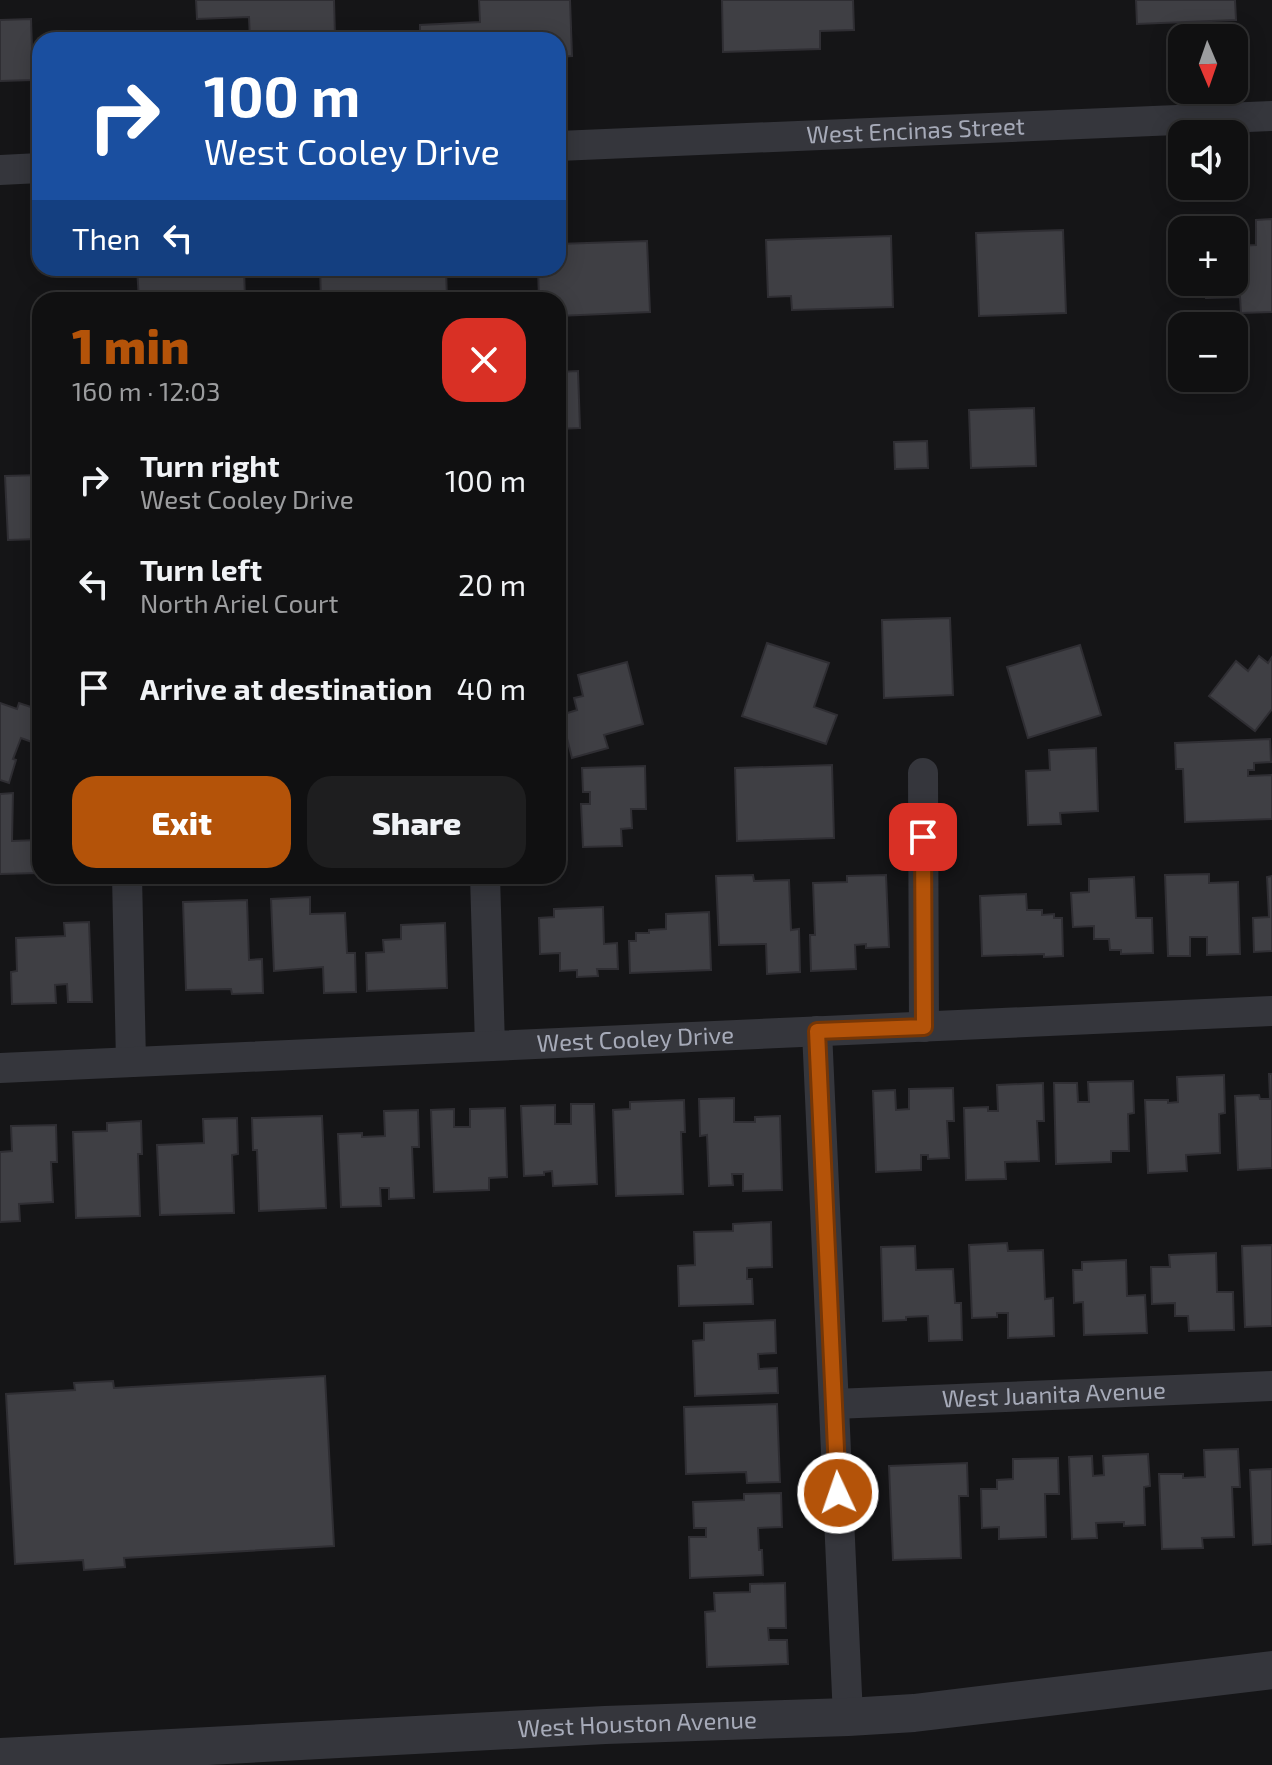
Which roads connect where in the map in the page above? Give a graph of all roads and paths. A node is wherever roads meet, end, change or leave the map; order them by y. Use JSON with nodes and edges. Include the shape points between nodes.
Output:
{"nodes":[{"id":1,"x":1272,"y":116,"type":"edge"},
{"id":2,"x":566,"y":146,"type":"edge"},
{"id":3,"x":32,"y":168,"type":"edge"},
{"id":4,"x":0,"y":170,"type":"edge"},
{"id":5,"x":923,"y":773,"type":"dead end"},
{"id":6,"x":127,"y":884,"type":"edge"},
{"id":7,"x":485,"y":884,"type":"edge"},
{"id":8,"x":1272,"y":1011,"type":"edge"},
{"id":9,"x":924,"y":1027,"type":"junction"},
{"id":10,"x":817,"y":1031,"type":"junction"},
{"id":11,"x":490,"y":1046,"type":"junction"},
{"id":12,"x":131,"y":1062,"type":"junction"},
{"id":13,"x":0,"y":1068,"type":"edge"},
{"id":14,"x":1272,"y":1386,"type":"edge"},
{"id":15,"x":834,"y":1404,"type":"junction"},
{"id":16,"x":1272,"y":1670,"type":"edge"},
{"id":17,"x":848,"y":1717,"type":"junction"},
{"id":18,"x":0,"y":1757,"type":"edge"},
{"id":19,"x":139,"y":1757,"type":"edge"}],
"edges":[{"from":1,"to":2,"type":"street","name":"West Encinas Street"},
{"from":3,"to":4,"type":"street"},
{"from":5,"to":9,"type":"street"},
{"from":6,"to":12,"type":"street"},
{"from":7,"to":11,"type":"street"},
{"from":8,"to":9,"type":"street","name":"West Cooley Drive"},
{"from":9,"to":10,"type":"street","name":"West Cooley Drive"},
{"from":10,"to":11,"type":"street","name":"West Cooley Drive"},
{"from":10,"to":15,"type":"street"},
{"from":11,"to":12,"type":"street","name":"West Cooley Drive"},
{"from":12,"to":13,"type":"street","name":"West Cooley Drive"},
{"from":14,"to":15,"type":"street","name":"West Juanita Avenue"},
{"from":15,"to":17,"type":"street"},
{"from":16,"to":17,"type":"street","name":"West Houston Avenue"},
{"from":17,"to":19,"type":"street","name":"West Houston Avenue","via":[[605,1725]]},
{"from":18,"to":19,"type":"street","name":"West Houston Avenue"}]}
